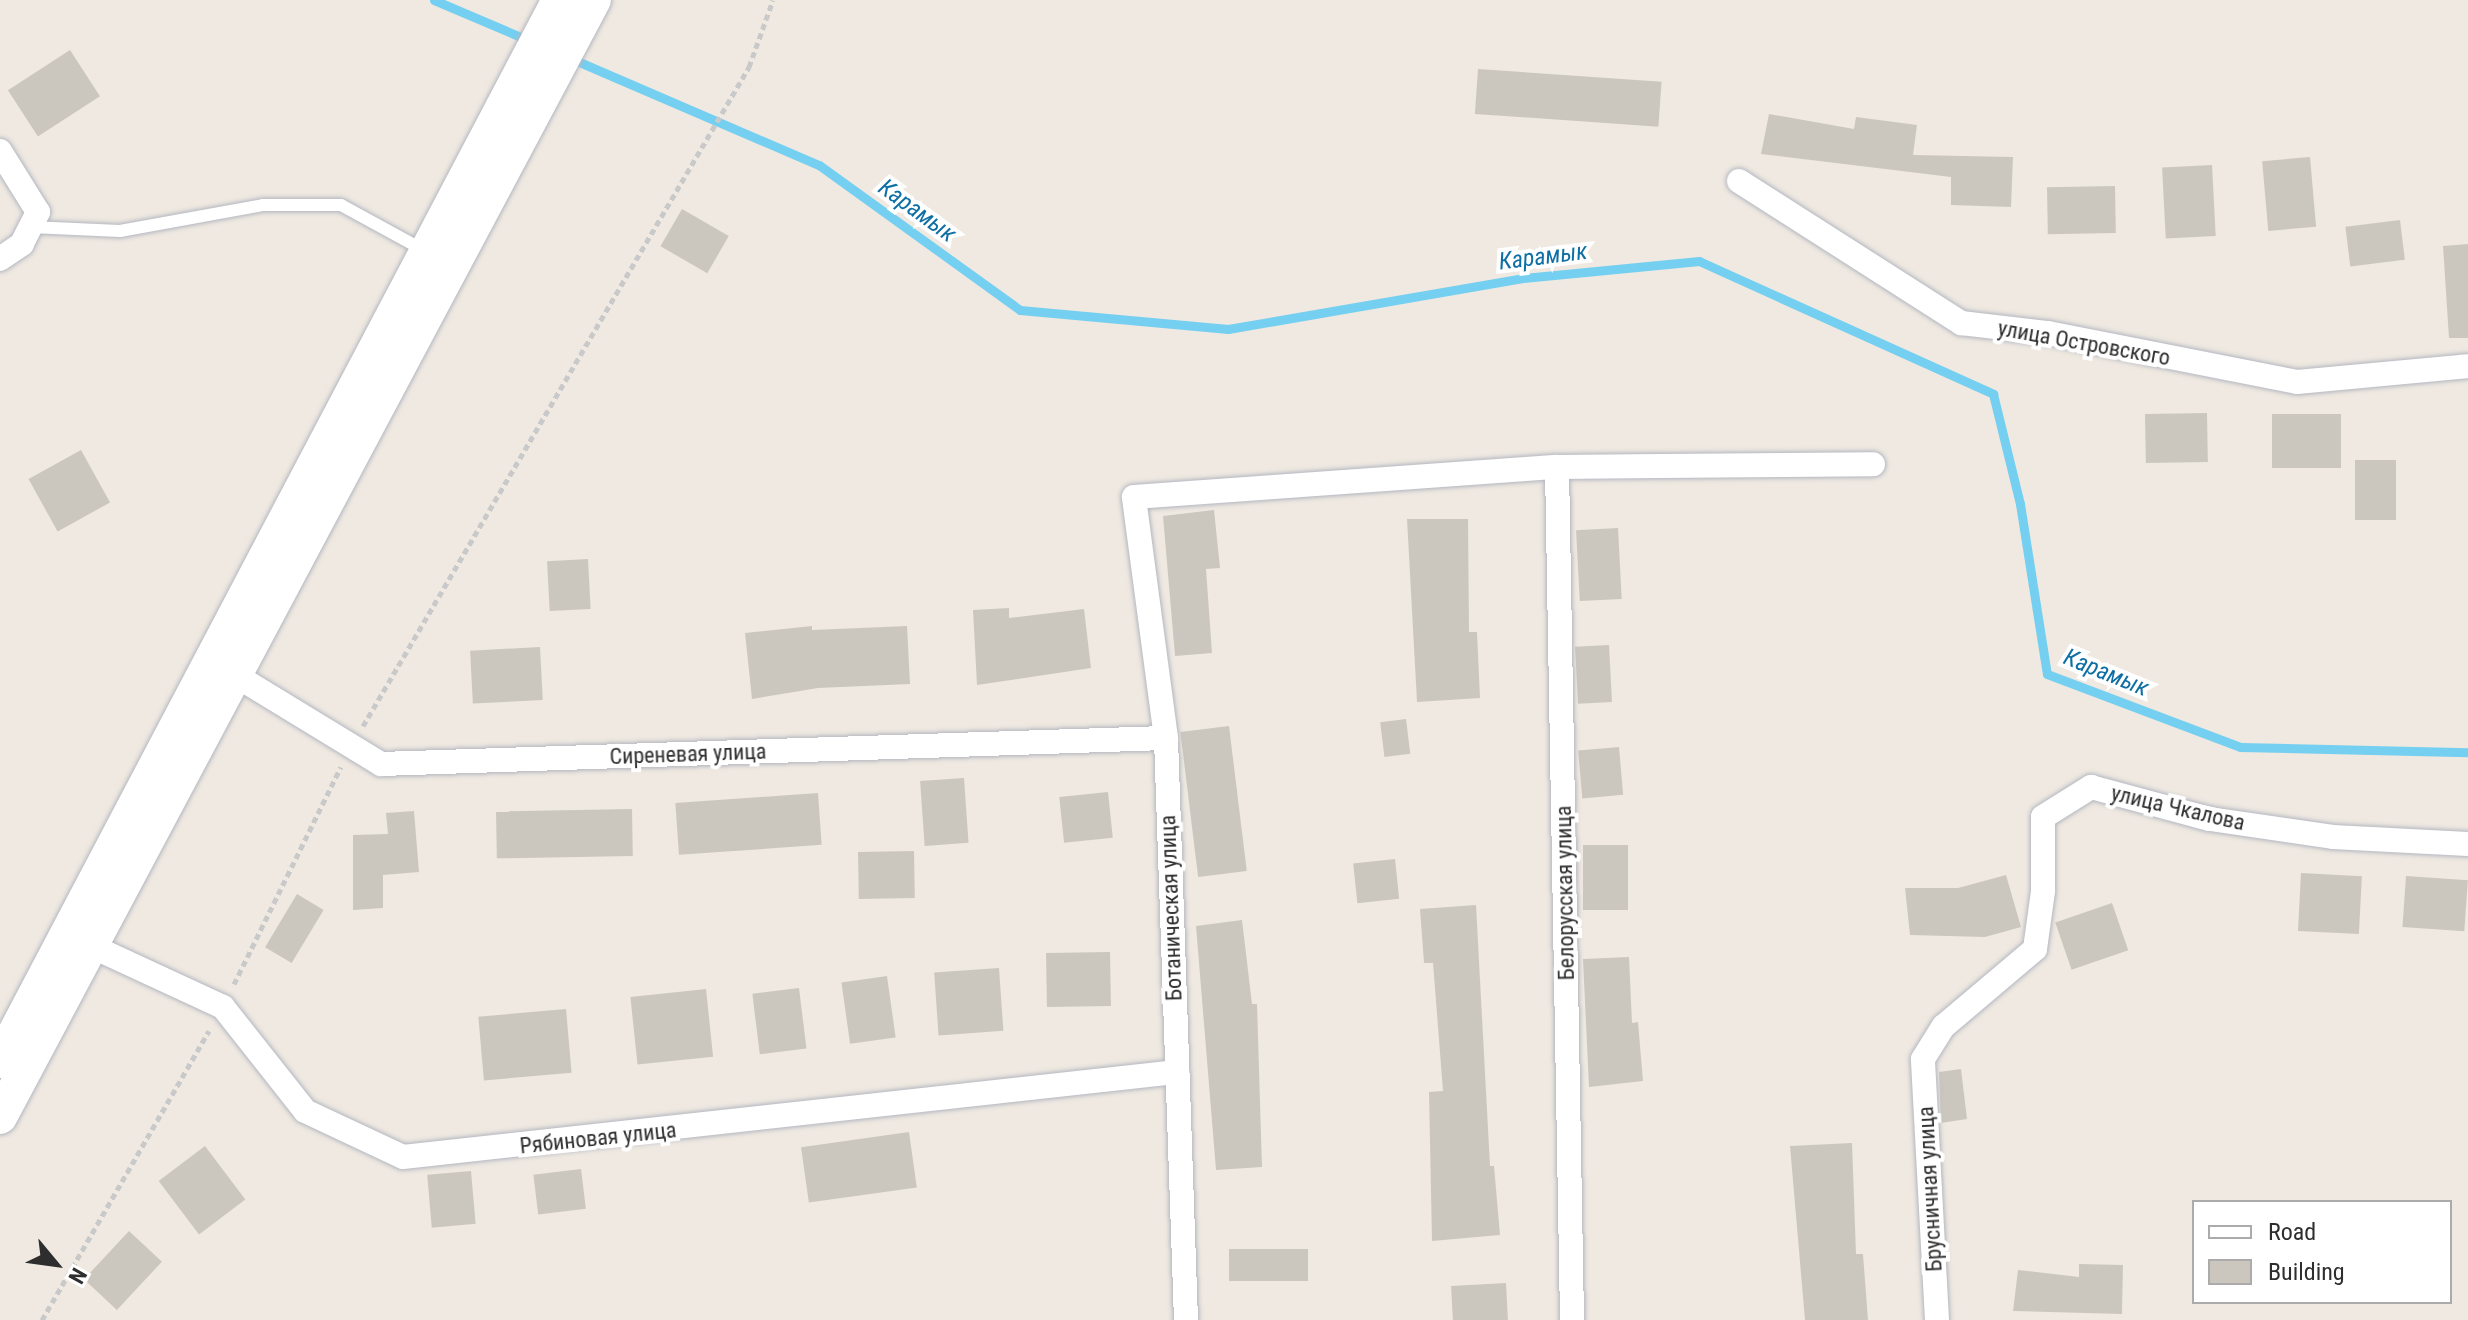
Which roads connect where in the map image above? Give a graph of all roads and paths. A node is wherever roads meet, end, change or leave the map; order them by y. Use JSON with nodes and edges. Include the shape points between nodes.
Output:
{"nodes":[{"id":1,"x":559,"y":0,"type":"edge"},
{"id":2,"x":594,"y":0,"type":"edge"},
{"id":3,"x":773,"y":0,"type":"edge"},
{"id":4,"x":514,"y":114,"type":"junction"},
{"id":5,"x":0,"y":151,"type":"edge"},
{"id":6,"x":681,"y":181,"type":"dead end"},
{"id":7,"x":1739,"y":181,"type":"dead end"},
{"id":8,"x":34,"y":219,"type":"junction"},
{"id":9,"x":439,"y":257,"type":"junction"},
{"id":10,"x":0,"y":259,"type":"edge"},
{"id":11,"x":2468,"y":366,"type":"edge"},
{"id":12,"x":1873,"y":464,"type":"dead end"},
{"id":13,"x":1557,"y":467,"type":"junction"},
{"id":14,"x":235,"y":675,"type":"junction"},
{"id":15,"x":1166,"y":738,"type":"junction"},
{"id":16,"x":2468,"y":844,"type":"edge"},
{"id":17,"x":91,"y":946,"type":"junction"},
{"id":18,"x":1923,"y":1059,"type":"joint"},
{"id":19,"x":0,"y":1061,"type":"edge"},
{"id":20,"x":1177,"y":1072,"type":"junction"},
{"id":21,"x":0,"y":1117,"type":"edge"},
{"id":22,"x":1186,"y":1320,"type":"edge"},
{"id":23,"x":1572,"y":1320,"type":"edge"},
{"id":24,"x":1937,"y":1320,"type":"edge"}],
"edges":[{"from":1,"to":4,"type":"main road"},
{"from":2,"to":4,"type":"main road"},
{"from":3,"to":6,"type":"path","via":[[749,67]]},
{"from":4,"to":9,"type":"main road"},
{"from":5,"to":8,"type":"street"},
{"from":7,"to":11,"type":"street","name":"улица Островского","via":[[1961,323],[2048,333],[2297,382]]},
{"from":8,"to":9,"type":"lane","via":[[120,231],[263,205],[341,205]]},
{"from":8,"to":10,"type":"street","via":[[22,244]]},
{"from":9,"to":14,"type":"main road"},
{"from":9,"to":19,"type":"main road"},
{"from":12,"to":13,"type":"street"},
{"from":13,"to":15,"type":"street","name":"Ботаническая улица","via":[[1134,497]]},
{"from":13,"to":23,"type":"street","name":"Белорусская улица"},
{"from":14,"to":15,"type":"street","name":"Сиреневая улица","via":[[381,764]]},
{"from":14,"to":17,"type":"main road"},
{"from":15,"to":20,"type":"street","name":"Ботаническая улица"},
{"from":16,"to":18,"type":"street","name":"улица Чкалова","via":[[2333,837],[2225,821],[2091,787],[2043,817],[2043,891],[2035,949],[1944,1026]]},
{"from":17,"to":20,"type":"street","name":"Рябиновая улица","via":[[223,1007],[305,1111],[403,1157]]},
{"from":17,"to":21,"type":"main road"},
{"from":18,"to":24,"type":"street","name":"Брусничная улица"},
{"from":20,"to":22,"type":"street","name":"Ботаническая улица"}]}
